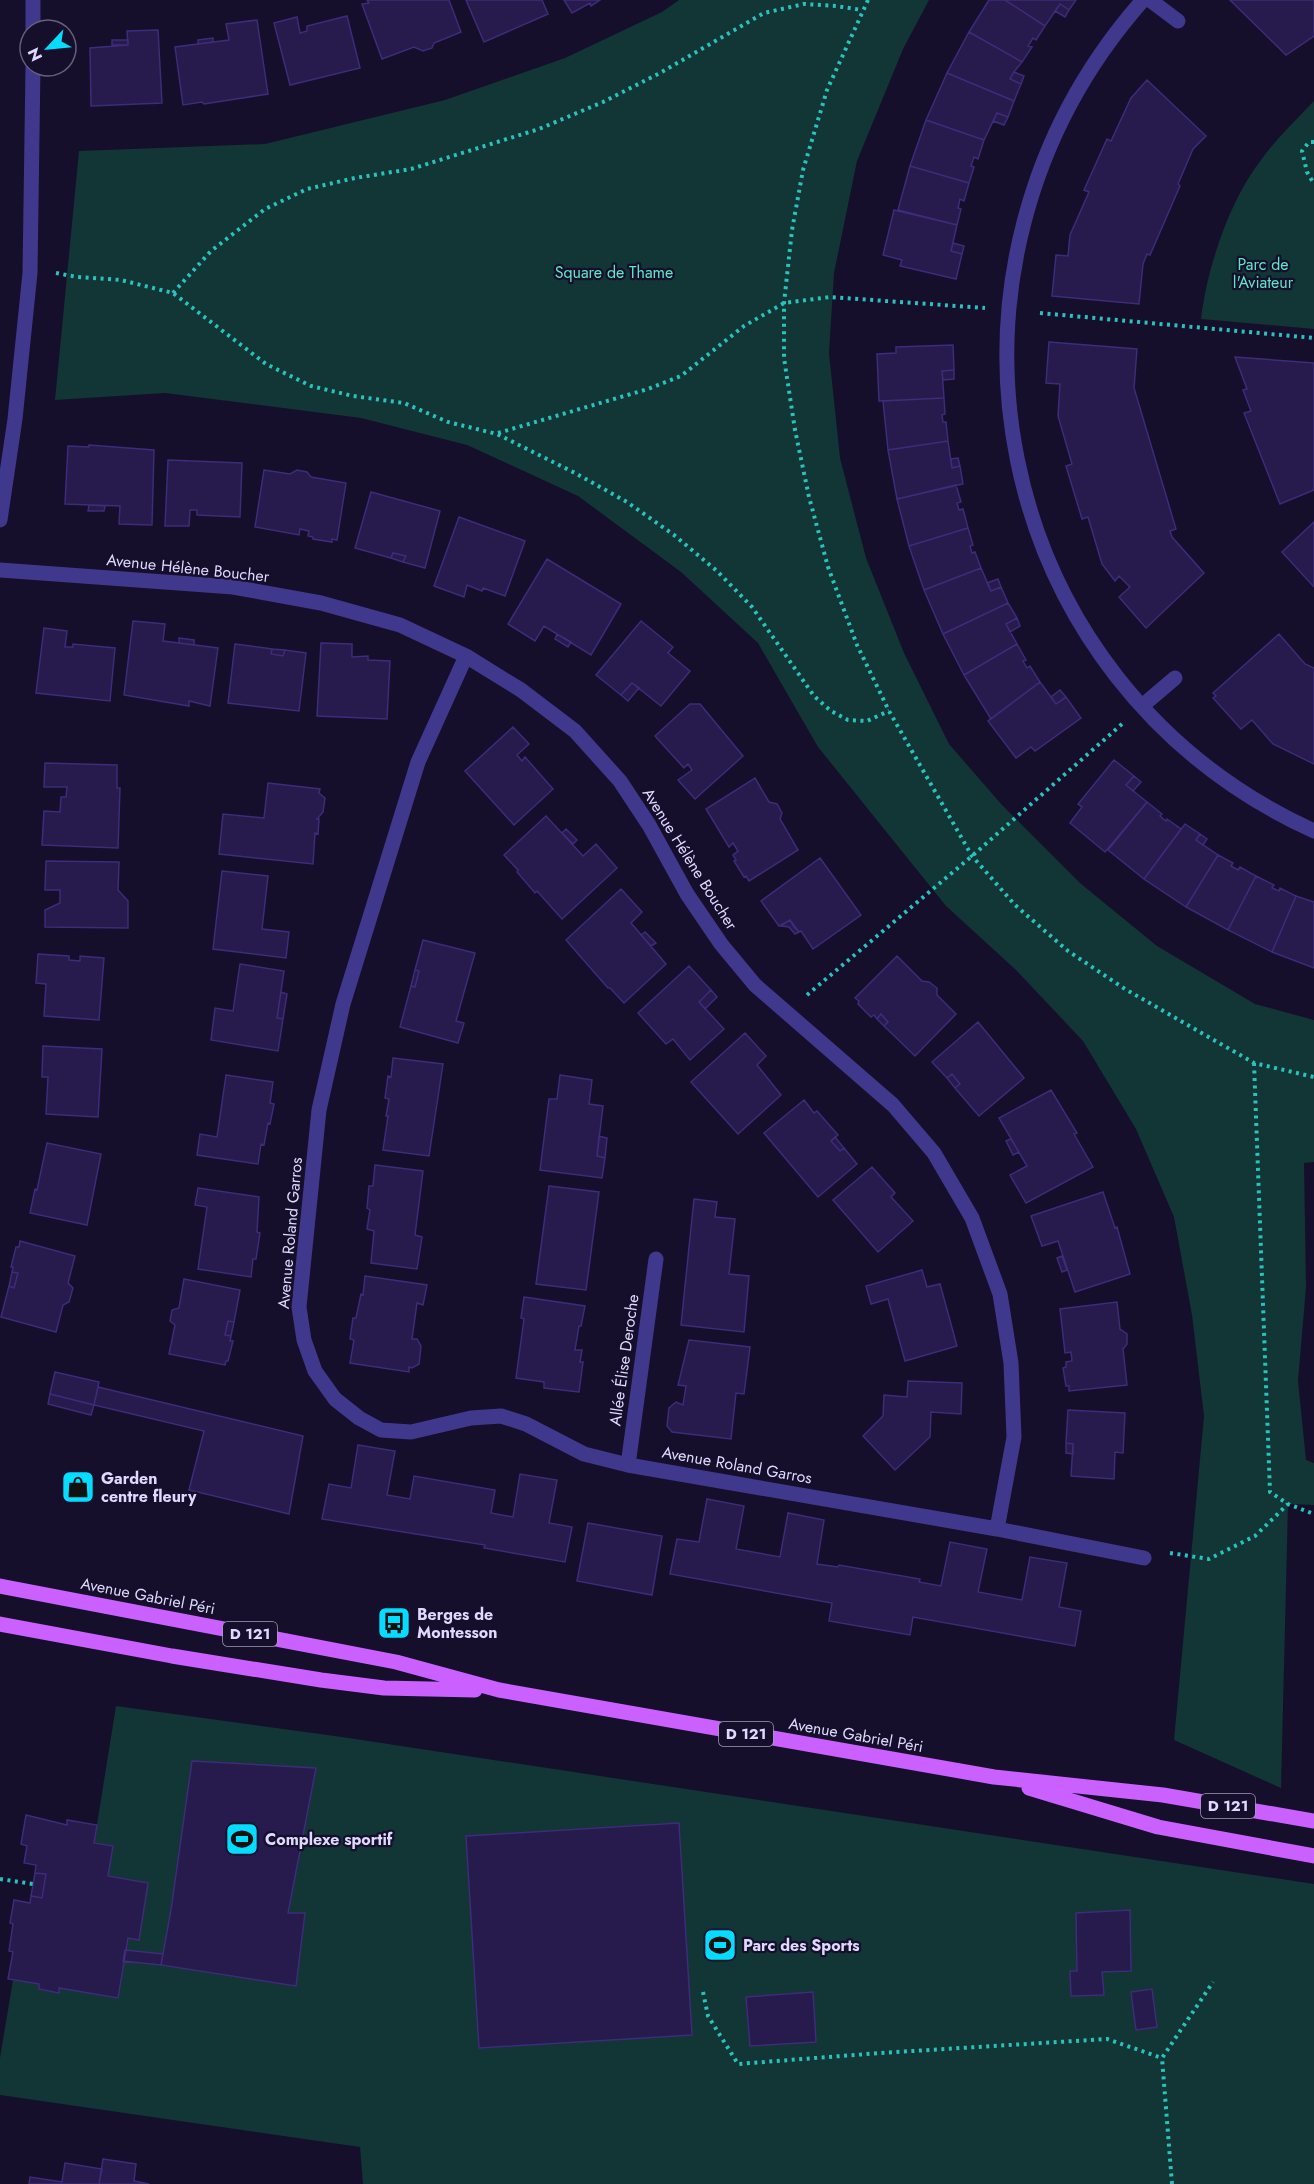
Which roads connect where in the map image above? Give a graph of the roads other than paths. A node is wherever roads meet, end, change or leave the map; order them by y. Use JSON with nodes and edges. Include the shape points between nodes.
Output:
{"nodes":[{"id":1,"x":33,"y":0,"type":"edge"},
{"id":2,"x":1143,"y":0,"type":"edge"},
{"id":3,"x":1150,"y":0,"type":"edge"},
{"id":4,"x":33,"y":18,"type":"edge"},
{"id":5,"x":1178,"y":21,"type":"dead end"},
{"id":6,"x":33,"y":78,"type":"edge"},
{"id":7,"x":0,"y":520,"type":"edge"},
{"id":8,"x":0,"y":570,"type":"edge"},
{"id":9,"x":466,"y":656,"type":"junction"},
{"id":10,"x":1175,"y":678,"type":"dead end"},
{"id":11,"x":1142,"y":706,"type":"junction"},
{"id":12,"x":1314,"y":831,"type":"edge"},
{"id":13,"x":656,"y":1259,"type":"dead end"},
{"id":14,"x":628,"y":1465,"type":"junction"},
{"id":15,"x":997,"y":1529,"type":"junction"},
{"id":16,"x":1144,"y":1557,"type":"road end"},
{"id":17,"x":0,"y":1586,"type":"edge"},
{"id":18,"x":0,"y":1624,"type":"edge"},
{"id":19,"x":499,"y":1690,"type":"junction"},
{"id":20,"x":994,"y":1777,"type":"junction"},
{"id":21,"x":1314,"y":1821,"type":"edge"},
{"id":22,"x":1311,"y":1854,"type":"edge"}],
"edges":[{"from":1,"to":4,"type":"street"},
{"from":2,"to":11,"type":"street","via":[[1088,72],[1053,136],[1036,178],[1015,256],[1006,368],[1012,434],[1035,526],[1049,562],[1081,624]]},
{"from":3,"to":5,"type":"street"},
{"from":6,"to":7,"type":"street","via":[[30,273]]},
{"from":8,"to":9,"type":"street","name":"Avenue Hélène Boucher","via":[[233,587],[321,603],[400,625]]},
{"from":9,"to":14,"type":"street","name":"Avenue Roland Garros","via":[[418,762],[343,1004],[320,1110],[299,1307],[304,1340],[315,1371],[335,1399],[381,1430],[411,1432],[471,1418],[501,1416],[526,1424],[584,1454]]},
{"from":9,"to":15,"type":"street","name":"Avenue Hélène Boucher","via":[[575,730],[620,781],[721,944],[756,985],[893,1105],[934,1153],[972,1218],[1000,1294],[1011,1363],[1014,1437]]},
{"from":10,"to":11,"type":"street"},
{"from":11,"to":12,"type":"street","via":[[1208,768],[1268,808]]},
{"from":13,"to":14,"type":"street","name":"Allée Élise Deroche"},
{"from":14,"to":15,"type":"street","name":"Avenue Roland Garros"},
{"from":15,"to":16,"type":"street","name":"Avenue Roland Garros"},
{"from":17,"to":19,"type":"main road","name":"Avenue Gabriel Péri","number":"D 121","via":[[396,1662]]},
{"from":18,"to":19,"type":"main road","name":"Avenue Gabriel Péri","number":"D 121","via":[[331,1681],[384,1688]]},
{"from":19,"to":20,"type":"main road","name":"Avenue Gabriel Péri","number":"D 121"},
{"from":20,"to":21,"type":"main road","name":"Avenue Gabriel Péri","number":"D 121","via":[[1162,1795]]},
{"from":20,"to":22,"type":"main road","name":"Avenue Gabriel Péri","number":"D 121","via":[[1158,1827]]}]}
